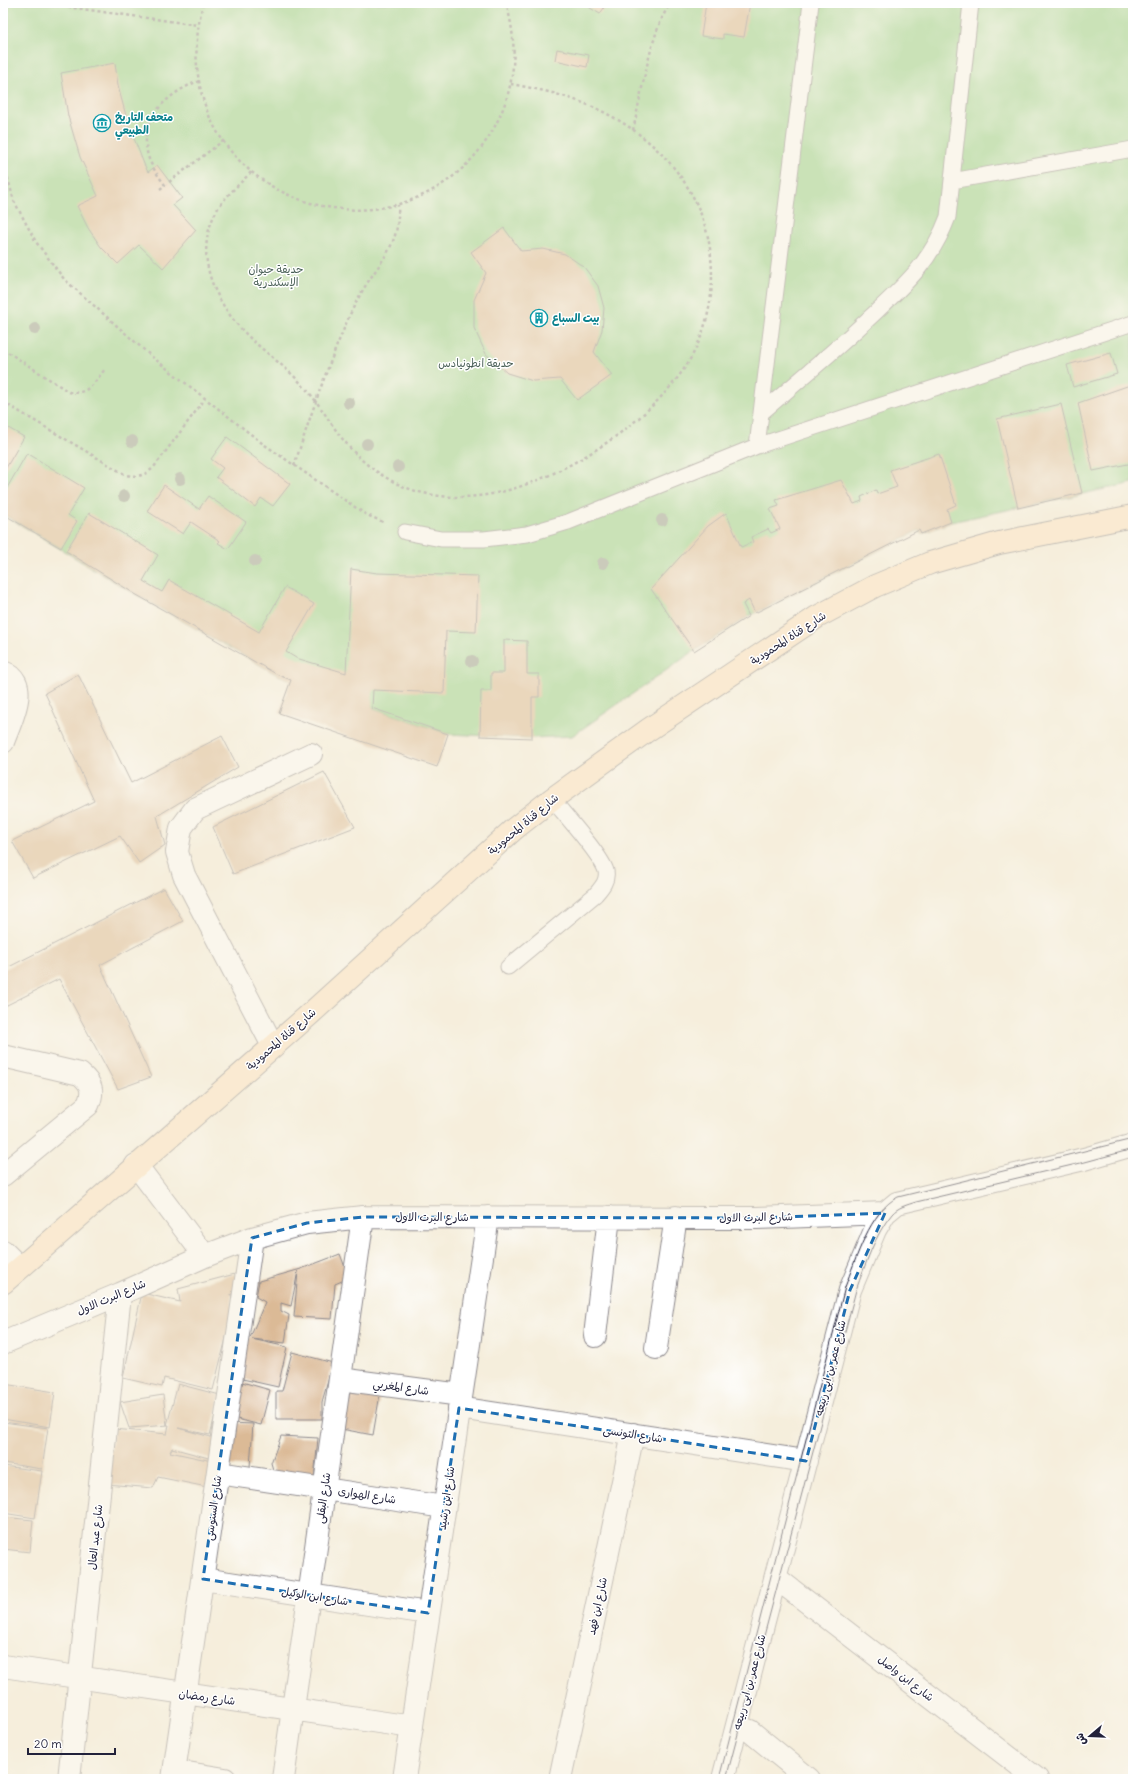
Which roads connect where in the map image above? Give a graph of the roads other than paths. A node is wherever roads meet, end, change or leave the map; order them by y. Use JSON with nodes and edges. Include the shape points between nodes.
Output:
{"nodes":[{"id":1,"x":812,"y":3,"type":"edge"},
{"id":2,"x":971,"y":3,"type":"edge"},
{"id":3,"x":1133,"y":149,"type":"edge"},
{"id":4,"x":952,"y":181,"type":"junction"},
{"id":5,"x":1133,"y":323,"type":"edge"},
{"id":6,"x":761,"y":413,"type":"junction"},
{"id":7,"x":757,"y":446,"type":"junction"},
{"id":8,"x":1133,"y":516,"type":"edge"},
{"id":9,"x":405,"y":532,"type":"road end"},
{"id":10,"x":3,"y":672,"type":"edge"},
{"id":11,"x":3,"y":742,"type":"edge"},
{"id":12,"x":311,"y":754,"type":"dead end"},
{"id":13,"x":552,"y":798,"type":"junction"},
{"id":14,"x":508,"y":967,"type":"dead end"},
{"id":15,"x":273,"y":1046,"type":"junction"},
{"id":16,"x":3,"y":1056,"type":"edge"},
{"id":17,"x":1133,"y":1145,"type":"edge"},
{"id":18,"x":136,"y":1165,"type":"junction"},
{"id":19,"x":3,"y":1175,"type":"edge"},
{"id":20,"x":885,"y":1213,"type":"junction"},
{"id":21,"x":363,"y":1217,"type":"junction"},
{"id":22,"x":609,"y":1217,"type":"junction"},
{"id":23,"x":676,"y":1217,"type":"junction"},
{"id":24,"x":488,"y":1218,"type":"junction"},
{"id":25,"x":252,"y":1238,"type":"junction"},
{"id":26,"x":3,"y":1251,"type":"edge"},
{"id":27,"x":205,"y":1256,"type":"junction"},
{"id":28,"x":18,"y":1267,"type":"junction"},
{"id":29,"x":3,"y":1283,"type":"edge"},
{"id":30,"x":120,"y":1294,"type":"junction"},
{"id":31,"x":595,"y":1336,"type":"dead end"},
{"id":32,"x":3,"y":1343,"type":"edge"},
{"id":33,"x":656,"y":1348,"type":"dead end"},
{"id":34,"x":340,"y":1379,"type":"junction"},
{"id":35,"x":460,"y":1402,"type":"junction"},
{"id":36,"x":633,"y":1434,"type":"junction"},
{"id":37,"x":806,"y":1461,"type":"junction"},
{"id":38,"x":218,"y":1473,"type":"junction"},
{"id":39,"x":324,"y":1489,"type":"junction"},
{"id":40,"x":444,"y":1507,"type":"junction"},
{"id":41,"x":776,"y":1578,"type":"junction"},
{"id":42,"x":203,"y":1579,"type":"junction"},
{"id":43,"x":309,"y":1595,"type":"junction"},
{"id":44,"x":428,"y":1613,"type":"junction"},
{"id":45,"x":3,"y":1666,"type":"edge"},
{"id":46,"x":81,"y":1678,"type":"junction"},
{"id":47,"x":186,"y":1693,"type":"junction"},
{"id":48,"x":293,"y":1709,"type":"junction"},
{"id":49,"x":737,"y":1726,"type":"junction"},
{"id":50,"x":412,"y":1727,"type":"junction"},
{"id":51,"x":174,"y":1775,"type":"edge"},
{"id":52,"x":69,"y":1779,"type":"edge"},
{"id":53,"x":225,"y":1779,"type":"edge"},
{"id":54,"x":283,"y":1779,"type":"edge"},
{"id":55,"x":404,"y":1779,"type":"edge"},
{"id":56,"x":560,"y":1779,"type":"edge"},
{"id":57,"x":723,"y":1779,"type":"edge"},
{"id":58,"x":809,"y":1779,"type":"edge"},
{"id":59,"x":1036,"y":1779,"type":"edge"}],
"edges":[{"from":1,"to":6,"type":"lane"},
{"from":2,"to":4,"type":"lane"},
{"from":3,"to":4,"type":"lane"},
{"from":4,"to":6,"type":"lane","via":[[946,223],[919,269],[835,350]]},
{"from":5,"to":7,"type":"lane"},
{"from":6,"to":7,"type":"lane"},
{"from":7,"to":9,"type":"lane","via":[[568,522],[527,534],[484,539],[441,539]]},
{"from":8,"to":13,"type":"main road","name":"شارع قناة المحمودية","via":[[999,543],[930,563],[874,586],[817,618],[648,730]]},
{"from":10,"to":11,"type":"street","via":[[11,675],[18,685],[18,696]]},
{"from":12,"to":15,"type":"street","via":[[195,809],[181,828],[177,852],[184,875]]},
{"from":13,"to":14,"type":"lane","via":[[600,859],[606,872],[604,885]]},
{"from":13,"to":15,"type":"main road","name":"شارع قناة المحمودية","via":[[514,829]]},
{"from":15,"to":18,"type":"main road","name":"شارع قناة المحمودية"},
{"from":16,"to":19,"type":"street","via":[[80,1074],[89,1082],[92,1094],[88,1105]]},
{"from":17,"to":20,"type":"street","name":"شارع عمر بن ابى ربيعه","via":[[1084,1159],[903,1201]]},
{"from":18,"to":27,"type":"street"},
{"from":18,"to":28,"type":"main road","name":"شارع قناة المحمودية"},
{"from":20,"to":23,"type":"street","name":"شارع البرت الاول","via":[[758,1218]]},
{"from":20,"to":37,"type":"street","name":"شارع عمر بن ابى ربيعه","via":[[850,1290]]},
{"from":21,"to":24,"type":"street","name":"شارع البرت الاول"},
{"from":21,"to":25,"type":"street","name":"شارع البرت الاول","via":[[307,1223]]},
{"from":21,"to":34,"type":"street","name":"شارع البقلى"},
{"from":22,"to":23,"type":"street","name":"شارع البرت الاول"},
{"from":22,"to":24,"type":"street","name":"شارع البرت الاول"},
{"from":22,"to":31,"type":"street"},
{"from":23,"to":33,"type":"street"},
{"from":24,"to":35,"type":"street","name":"شارع ابن رشيد"},
{"from":25,"to":27,"type":"street","name":"شارع البرت الاول"},
{"from":25,"to":38,"type":"street","name":"شارع السنوسى"},
{"from":26,"to":28,"type":"street"},
{"from":27,"to":30,"type":"street","name":"شارع البرت الاول"},
{"from":28,"to":29,"type":"main road","name":"شارع قناة المحمودية"},
{"from":30,"to":32,"type":"street","name":"شارع البرت الاول"},
{"from":30,"to":46,"type":"street","name":"شارع عبد العال"},
{"from":34,"to":35,"type":"street","name":"شارع المغربي"},
{"from":34,"to":39,"type":"street","name":"شارع البقلى"},
{"from":35,"to":36,"type":"street","name":"شارع التونسى"},
{"from":35,"to":40,"type":"street","name":"شارع ابن رشيد"},
{"from":36,"to":37,"type":"street","name":"شارع التونسى"},
{"from":36,"to":56,"type":"street","name":"شارع ابن فهد"},
{"from":37,"to":41,"type":"street","name":"شارع عمر بن ابى ربيعه"},
{"from":38,"to":39,"type":"street","name":"شارع الهوارى"},
{"from":38,"to":42,"type":"street","name":"شارع السنوسى"},
{"from":39,"to":40,"type":"street","name":"شارع الهوارى"},
{"from":39,"to":43,"type":"street","name":"شارع البقلى"},
{"from":40,"to":44,"type":"street","name":"شارع ابن رشيد"},
{"from":41,"to":49,"type":"street","name":"شارع عمر بن ابى ربيعه"},
{"from":41,"to":59,"type":"street","name":"شارع ابن واصل"},
{"from":42,"to":43,"type":"street","name":"شارع ابن الوكيل"},
{"from":42,"to":47,"type":"street","name":"شارع السنوسى"},
{"from":43,"to":44,"type":"street","name":"شارع ابن الوكيل"},
{"from":43,"to":48,"type":"street","name":"شارع البقلى"},
{"from":44,"to":50,"type":"street","name":"شارع ابن رشيد"},
{"from":45,"to":46,"type":"street","name":"شارع رمضان"},
{"from":46,"to":47,"type":"street","name":"شارع رمضان"},
{"from":46,"to":52,"type":"street","name":"شارع عبد العال"},
{"from":47,"to":48,"type":"street","name":"شارع رمضان"},
{"from":47,"to":51,"type":"street","name":"شارع السنوسى"},
{"from":48,"to":50,"type":"street","name":"شارع رمضان"},
{"from":48,"to":54,"type":"street","name":"شارع البقلى"},
{"from":49,"to":57,"type":"street","name":"شارع عمر بن ابى ربيعه"},
{"from":49,"to":58,"type":"street","via":[[750,1731]]},
{"from":50,"to":55,"type":"street","name":"شارع ابن رشيد"},
{"from":51,"to":53,"type":"street"}]}
